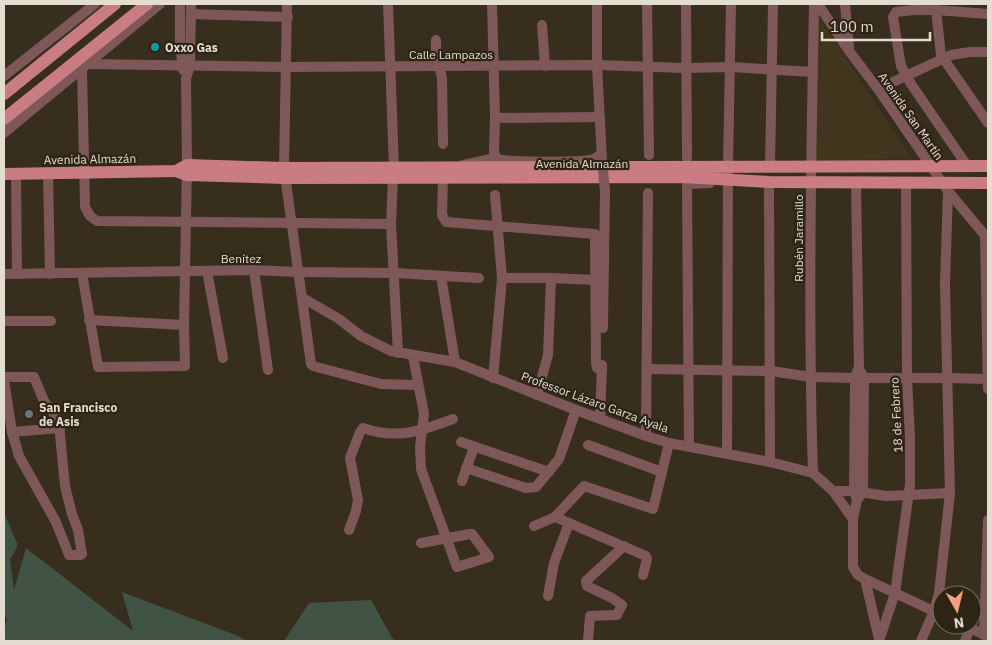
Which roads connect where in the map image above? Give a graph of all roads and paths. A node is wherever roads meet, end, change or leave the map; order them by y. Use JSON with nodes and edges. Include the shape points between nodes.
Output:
{"nodes":[{"id":1,"x":95,"y":4,"type":"edge"},
{"id":2,"x":115,"y":4,"type":"edge"},
{"id":3,"x":147,"y":4,"type":"edge"},
{"id":4,"x":160,"y":4,"type":"edge"},
{"id":5,"x":180,"y":4,"type":"edge"},
{"id":6,"x":288,"y":4,"type":"edge"},
{"id":7,"x":388,"y":4,"type":"edge"},
{"id":8,"x":492,"y":4,"type":"edge"},
{"id":9,"x":597,"y":4,"type":"edge"},
{"id":10,"x":647,"y":4,"type":"edge"},
{"id":11,"x":686,"y":4,"type":"edge"},
{"id":12,"x":731,"y":4,"type":"edge"},
{"id":13,"x":773,"y":4,"type":"edge"},
{"id":14,"x":814,"y":4,"type":"edge"},
{"id":15,"x":818,"y":4,"type":"edge"},
{"id":16,"x":845,"y":4,"type":"edge"},
{"id":17,"x":83,"y":8,"type":"edge"},
{"id":18,"x":191,"y":9,"type":"edge"},
{"id":19,"x":936,"y":10,"type":"junction"},
{"id":20,"x":988,"y":14,"type":"edge"},
{"id":21,"x":288,"y":17,"type":"junction"},
{"id":22,"x":542,"y":25,"type":"dead end"},
{"id":23,"x":436,"y":40,"type":"dead end"},
{"id":24,"x":849,"y":51,"type":"junction"},
{"id":25,"x":988,"y":52,"type":"edge"},
{"id":26,"x":944,"y":60,"type":"junction"},
{"id":27,"x":186,"y":65,"type":"junction"},
{"id":28,"x":597,"y":65,"type":"junction"},
{"id":29,"x":4,"y":66,"type":"edge"},
{"id":30,"x":17,"y":66,"type":"junction"},
{"id":31,"x":390,"y":66,"type":"junction"},
{"id":32,"x":439,"y":66,"type":"junction"},
{"id":33,"x":493,"y":66,"type":"junction"},
{"id":34,"x":545,"y":66,"type":"junction"},
{"id":35,"x":85,"y":67,"type":"junction"},
{"id":36,"x":286,"y":67,"type":"junction"},
{"id":37,"x":647,"y":67,"type":"junction"},
{"id":38,"x":730,"y":67,"type":"junction"},
{"id":39,"x":685,"y":68,"type":"junction"},
{"id":40,"x":772,"y":69,"type":"junction"},
{"id":41,"x":813,"y":72,"type":"junction"},
{"id":42,"x":4,"y":76,"type":"edge"},
{"id":43,"x":907,"y":76,"type":"junction"},
{"id":44,"x":878,"y":90,"type":"junction"},
{"id":45,"x":4,"y":94,"type":"edge"},
{"id":46,"x":600,"y":117,"type":"junction"},
{"id":47,"x":495,"y":118,"type":"junction"},
{"id":48,"x":4,"y":119,"type":"edge"},
{"id":49,"x":987,"y":120,"type":"edge"},
{"id":50,"x":4,"y":133,"type":"edge"},
{"id":51,"x":443,"y":144,"type":"dead end"},
{"id":52,"x":495,"y":155,"type":"junction"},
{"id":53,"x":649,"y":155,"type":"dead end"},
{"id":54,"x":602,"y":157,"type":"junction"},
{"id":55,"x":687,"y":158,"type":"dead end"},
{"id":56,"x":728,"y":166,"type":"junction"},
{"id":57,"x":770,"y":166,"type":"junction"},
{"id":58,"x":810,"y":166,"type":"junction"},
{"id":59,"x":968,"y":166,"type":"junction"},
{"id":60,"x":988,"y":166,"type":"edge"},
{"id":61,"x":456,"y":167,"type":"junction"},
{"id":62,"x":932,"y":167,"type":"junction"},
{"id":63,"x":183,"y":170,"type":"junction"},
{"id":64,"x":84,"y":172,"type":"junction"},
{"id":65,"x":285,"y":173,"type":"junction"},
{"id":66,"x":393,"y":173,"type":"junction"},
{"id":67,"x":10,"y":174,"type":"edge"},
{"id":68,"x":48,"y":174,"type":"junction"},
{"id":69,"x":443,"y":178,"type":"junction"},
{"id":70,"x":728,"y":181,"type":"junction"},
{"id":71,"x":769,"y":182,"type":"junction"},
{"id":72,"x":810,"y":183,"type":"junction"},
{"id":73,"x":856,"y":183,"type":"junction"},
{"id":74,"x":906,"y":183,"type":"junction"},
{"id":75,"x":988,"y":183,"type":"edge"},
{"id":76,"x":946,"y":188,"type":"junction"},
{"id":77,"x":648,"y":193,"type":"dead end"},
{"id":78,"x":495,"y":194,"type":"dead end"},
{"id":79,"x":186,"y":222,"type":"junction"},
{"id":80,"x":292,"y":224,"type":"junction"},
{"id":81,"x":391,"y":224,"type":"junction"},
{"id":82,"x":497,"y":226,"type":"junction"},
{"id":83,"x":987,"y":237,"type":"edge"},
{"id":84,"x":254,"y":270,"type":"junction"},
{"id":85,"x":185,"y":271,"type":"junction"},
{"id":86,"x":207,"y":271,"type":"junction"},
{"id":87,"x":298,"y":272,"type":"junction"},
{"id":88,"x":395,"y":272,"type":"junction"},
{"id":89,"x":82,"y":273,"type":"junction"},
{"id":90,"x":4,"y":274,"type":"edge"},
{"id":91,"x":17,"y":274,"type":"junction"},
{"id":92,"x":50,"y":274,"type":"junction"},
{"id":93,"x":441,"y":276,"type":"junction"},
{"id":94,"x":479,"y":278,"type":"dead end"},
{"id":95,"x":502,"y":278,"type":"junction"},
{"id":96,"x":551,"y":278,"type":"junction"},
{"id":97,"x":596,"y":280,"type":"junction"},
{"id":98,"x":303,"y":298,"type":"junction"},
{"id":99,"x":89,"y":320,"type":"junction"},
{"id":100,"x":4,"y":321,"type":"edge"},
{"id":101,"x":51,"y":321,"type":"dead end"},
{"id":102,"x":184,"y":325,"type":"junction"},
{"id":103,"x":398,"y":353,"type":"junction"},
{"id":104,"x":414,"y":356,"type":"junction"},
{"id":105,"x":223,"y":358,"type":"dead end"},
{"id":106,"x":455,"y":362,"type":"junction"},
{"id":107,"x":648,"y":369,"type":"junction"},
{"id":108,"x":268,"y":370,"type":"dead end"},
{"id":109,"x":689,"y":371,"type":"junction"},
{"id":110,"x":602,"y":372,"type":"junction"},
{"id":111,"x":728,"y":372,"type":"junction"},
{"id":112,"x":771,"y":372,"type":"junction"},
{"id":113,"x":811,"y":376,"type":"junction"},
{"id":114,"x":4,"y":378,"type":"edge"},
{"id":115,"x":493,"y":378,"type":"junction"},
{"id":116,"x":860,"y":378,"type":"junction"},
{"id":117,"x":907,"y":378,"type":"junction"},
{"id":118,"x":949,"y":378,"type":"junction"},
{"id":119,"x":988,"y":380,"type":"edge"},
{"id":120,"x":418,"y":385,"type":"junction"},
{"id":121,"x":988,"y":389,"type":"edge"},
{"id":122,"x":537,"y":395,"type":"junction"},
{"id":123,"x":576,"y":410,"type":"junction"},
{"id":124,"x":600,"y":418,"type":"junction"},
{"id":125,"x":453,"y":419,"type":"dead end"},
{"id":126,"x":60,"y":428,"type":"junction"},
{"id":127,"x":421,"y":431,"type":"junction"},
{"id":128,"x":12,"y":432,"type":"junction"},
{"id":129,"x":646,"y":436,"type":"junction"},
{"id":130,"x":461,"y":442,"type":"dead end"},
{"id":131,"x":669,"y":443,"type":"junction"},
{"id":132,"x":588,"y":445,"type":"dead end"},
{"id":133,"x":474,"y":447,"type":"junction"},
{"id":134,"x":690,"y":447,"type":"junction"},
{"id":135,"x":727,"y":453,"type":"junction"},
{"id":136,"x":770,"y":462,"type":"junction"},
{"id":137,"x":466,"y":468,"type":"junction"},
{"id":138,"x":549,"y":472,"type":"junction"},
{"id":139,"x":662,"y":472,"type":"junction"},
{"id":140,"x":813,"y":473,"type":"junction"},
{"id":141,"x":462,"y":480,"type":"dead end"},
{"id":142,"x":834,"y":491,"type":"junction"},
{"id":143,"x":950,"y":493,"type":"junction"},
{"id":144,"x":858,"y":494,"type":"junction"},
{"id":145,"x":909,"y":495,"type":"junction"},
{"id":146,"x":555,"y":517,"type":"junction"},
{"id":147,"x":853,"y":519,"type":"junction"},
{"id":148,"x":988,"y":520,"type":"edge"},
{"id":149,"x":569,"y":523,"type":"junction"},
{"id":150,"x":534,"y":526,"type":"dead end"},
{"id":151,"x":349,"y":530,"type":"dead end"},
{"id":152,"x":445,"y":538,"type":"junction"},
{"id":153,"x":421,"y":543,"type":"dead end"},
{"id":154,"x":624,"y":546,"type":"junction"},
{"id":155,"x":643,"y":575,"type":"dead end"},
{"id":156,"x":865,"y":580,"type":"junction"},
{"id":157,"x":987,"y":583,"type":"edge"},
{"id":158,"x":940,"y":585,"type":"edge"},
{"id":159,"x":895,"y":593,"type":"junction"},
{"id":160,"x":548,"y":596,"type":"dead end"},
{"id":161,"x":932,"y":610,"type":"edge"},
{"id":162,"x":932,"y":623,"type":"edge"},
{"id":163,"x":986,"y":636,"type":"edge"},
{"id":164,"x":879,"y":640,"type":"edge"},
{"id":165,"x":588,"y":641,"type":"edge"},
{"id":166,"x":921,"y":641,"type":"edge"}],
"edges":[{"from":1,"to":17,"type":"street"},
{"from":2,"to":45,"type":"main road"},
{"from":3,"to":48,"type":"main road"},
{"from":4,"to":35,"type":"street"},
{"from":5,"to":27,"type":"street"},
{"from":6,"to":21,"type":"street"},
{"from":7,"to":31,"type":"street"},
{"from":8,"to":33,"type":"street"},
{"from":9,"to":28,"type":"street"},
{"from":10,"to":37,"type":"street"},
{"from":11,"to":39,"type":"street"},
{"from":12,"to":38,"type":"street"},
{"from":13,"to":40,"type":"street"},
{"from":14,"to":41,"type":"street","name":"Rubén Jaramillo"},
{"from":15,"to":24,"type":"street","name":"Avenida San Martín"},
{"from":16,"to":24,"type":"street"},
{"from":17,"to":30,"type":"street"},
{"from":18,"to":21,"type":"street"},
{"from":18,"to":27,"type":"street"},
{"from":19,"to":20,"type":"street"},
{"from":19,"to":26,"type":"street","via":[[939,46]]},
{"from":19,"to":43,"type":"street","via":[[894,13],[892,22],[899,57]]},
{"from":21,"to":36,"type":"street"},
{"from":22,"to":34,"type":"street"},
{"from":23,"to":32,"type":"street"},
{"from":24,"to":44,"type":"street","name":"Avenida San Martín"},
{"from":25,"to":26,"type":"street","via":[[956,54]]},
{"from":26,"to":43,"type":"street"},
{"from":26,"to":49,"type":"street"},
{"from":27,"to":35,"type":"street","name":"Calle Lampazos"},
{"from":27,"to":36,"type":"street","name":"Calle Lampazos"},
{"from":27,"to":63,"type":"street"},
{"from":28,"to":34,"type":"street","name":"Calle Lampazos"},
{"from":28,"to":37,"type":"street","name":"Calle Lampazos"},
{"from":28,"to":46,"type":"street"},
{"from":29,"to":30,"type":"street"},
{"from":30,"to":42,"type":"street"},
{"from":31,"to":32,"type":"street","name":"Calle Lampazos"},
{"from":31,"to":36,"type":"street","name":"Calle Lampazos"},
{"from":31,"to":66,"type":"street"},
{"from":32,"to":33,"type":"street","name":"Calle Lampazos"},
{"from":32,"to":51,"type":"street"},
{"from":33,"to":34,"type":"street","name":"Calle Lampazos"},
{"from":33,"to":47,"type":"street"},
{"from":35,"to":50,"type":"street"},
{"from":35,"to":64,"type":"street"},
{"from":36,"to":65,"type":"street"},
{"from":37,"to":39,"type":"street","name":"Calle Lampazos"},
{"from":37,"to":53,"type":"street"},
{"from":38,"to":39,"type":"street","name":"Calle Lampazos"},
{"from":38,"to":40,"type":"street","name":"Calle Lampazos"},
{"from":38,"to":56,"type":"street"},
{"from":39,"to":55,"type":"street"},
{"from":40,"to":41,"type":"street","name":"Calle Lampazos"},
{"from":40,"to":57,"type":"street"},
{"from":41,"to":58,"type":"street","name":"Rubén Jaramillo"},
{"from":43,"to":44,"type":"street"},
{"from":43,"to":59,"type":"street"},
{"from":44,"to":62,"type":"street","name":"Avenida San Martín"},
{"from":46,"to":47,"type":"street"},
{"from":46,"to":54,"type":"street"},
{"from":47,"to":52,"type":"street"},
{"from":52,"to":54,"type":"street","via":[[499,160],[520,161]]},
{"from":52,"to":61,"type":"street"},
{"from":54,"to":110,"type":"street","bridge":true,"via":[[605,191]]},
{"from":56,"to":57,"type":"main road","name":"Avenida Almazán"},
{"from":56,"to":61,"type":"main road","name":"Avenida Almazán"},
{"from":56,"to":70,"type":"street"},
{"from":57,"to":58,"type":"main road","name":"Avenida Almazán"},
{"from":58,"to":62,"type":"main road","name":"Avenida Almazán"},
{"from":58,"to":72,"type":"street","name":"Rubén Jaramillo"},
{"from":59,"to":60,"type":"main road","name":"Avenida Almazán"},
{"from":59,"to":62,"type":"main road","name":"Avenida Almazán"},
{"from":61,"to":66,"type":"main road","name":"Avenida Almazán"},
{"from":62,"to":76,"type":"street","name":"Avenida San Martín"},
{"from":63,"to":64,"type":"main road","name":"Avenida Almazán"},
{"from":63,"to":65,"type":"main road","name":"Avenida Almazán"},
{"from":63,"to":79,"type":"street"},
{"from":64,"to":68,"type":"main road","name":"Avenida Almazán"},
{"from":64,"to":79,"type":"street","via":[[85,207],[97,221]]},
{"from":65,"to":66,"type":"main road","name":"Avenida Almazán"},
{"from":65,"to":80,"type":"street"},
{"from":66,"to":69,"type":"main road","name":"Avenida Almazán"},
{"from":66,"to":81,"type":"street"},
{"from":67,"to":68,"type":"main road","name":"Avenida Almazán"},
{"from":67,"to":91,"type":"street"},
{"from":68,"to":92,"type":"street"},
{"from":69,"to":70,"type":"main road","name":"Avenida Almazán","via":[[684,177]]},
{"from":69,"to":82,"type":"street","via":[[444,221]]},
{"from":70,"to":71,"type":"main road","name":"Avenida Almazán"},
{"from":70,"to":109,"type":"street","via":[[687,186]]},
{"from":70,"to":111,"type":"street"},
{"from":71,"to":72,"type":"main road","name":"Avenida Almazán"},
{"from":71,"to":112,"type":"street"},
{"from":72,"to":73,"type":"main road","name":"Avenida Almazán"},
{"from":72,"to":113,"type":"street","name":"Rubén Jaramillo"},
{"from":73,"to":74,"type":"main road","name":"Avenida Almazán"},
{"from":73,"to":116,"type":"street"},
{"from":74,"to":76,"type":"main road","name":"Avenida Almazán"},
{"from":74,"to":117,"type":"street","name":"18 de Febrero"},
{"from":75,"to":76,"type":"main road","name":"Avenida Almazán"},
{"from":76,"to":83,"type":"street","name":"Avenida San Martín"},
{"from":76,"to":118,"type":"street","via":[[945,284]]},
{"from":77,"to":107,"type":"street"},
{"from":78,"to":82,"type":"street"},
{"from":79,"to":80,"type":"street"},
{"from":79,"to":85,"type":"street"},
{"from":80,"to":81,"type":"street"},
{"from":80,"to":87,"type":"street"},
{"from":81,"to":88,"type":"street"},
{"from":82,"to":95,"type":"street"},
{"from":82,"to":97,"type":"street","via":[[594,233]]},
{"from":83,"to":119,"type":"street"},
{"from":84,"to":86,"type":"street","name":"Benítez"},
{"from":84,"to":87,"type":"street","name":"Benítez"},
{"from":84,"to":108,"type":"street"},
{"from":85,"to":86,"type":"street","name":"Benítez"},
{"from":85,"to":89,"type":"street","name":"Benítez"},
{"from":85,"to":102,"type":"street"},
{"from":86,"to":105,"type":"street"},
{"from":87,"to":88,"type":"street","name":"Benítez"},
{"from":87,"to":98,"type":"street"},
{"from":88,"to":93,"type":"street","name":"Benítez"},
{"from":88,"to":103,"type":"street"},
{"from":89,"to":92,"type":"street","name":"Benítez"},
{"from":89,"to":99,"type":"street"},
{"from":90,"to":91,"type":"street","name":"Benítez"},
{"from":91,"to":92,"type":"street","name":"Benítez"},
{"from":93,"to":94,"type":"street","name":"Benítez"},
{"from":93,"to":106,"type":"street"},
{"from":95,"to":96,"type":"street"},
{"from":95,"to":115,"type":"street"},
{"from":96,"to":97,"type":"street"},
{"from":96,"to":122,"type":"street","via":[[548,355]]},
{"from":97,"to":110,"type":"street","via":[[596,363]]},
{"from":98,"to":103,"type":"street","name":"Professor Lázaro Garza Ayala","via":[[373,343]]},
{"from":98,"to":120,"type":"street","via":[[312,366],[381,384]]},
{"from":99,"to":102,"type":"street"},
{"from":99,"to":102,"type":"street","via":[[97,366],[185,366]]},
{"from":100,"to":101,"type":"street"},
{"from":103,"to":104,"type":"street","name":"Professor Lázaro Garza Ayala"},
{"from":104,"to":106,"type":"street","name":"Professor Lázaro Garza Ayala"},
{"from":104,"to":120,"type":"street"},
{"from":106,"to":115,"type":"street","name":"Professor Lázaro Garza Ayala"},
{"from":107,"to":109,"type":"street"},
{"from":107,"to":129,"type":"street"},
{"from":109,"to":111,"type":"street"},
{"from":109,"to":134,"type":"street"},
{"from":110,"to":124,"type":"street"},
{"from":111,"to":112,"type":"street"},
{"from":111,"to":135,"type":"street"},
{"from":112,"to":113,"type":"street"},
{"from":112,"to":136,"type":"street"},
{"from":113,"to":116,"type":"street"},
{"from":113,"to":140,"type":"street","name":"Rubén Jaramillo"},
{"from":114,"to":126,"type":"street","via":[[34,377]]},
{"from":114,"to":128,"type":"street"},
{"from":115,"to":122,"type":"street","name":"Professor Lázaro Garza Ayala"},
{"from":116,"to":117,"type":"street"},
{"from":116,"to":144,"type":"street"},
{"from":117,"to":118,"type":"street"},
{"from":117,"to":145,"type":"street","name":"18 de Febrero"},
{"from":118,"to":119,"type":"street"},
{"from":118,"to":143,"type":"street"},
{"from":119,"to":121,"type":"street"},
{"from":120,"to":127,"type":"street","via":[[424,414]]},
{"from":122,"to":123,"type":"street","name":"Professor Lázaro Garza Ayala"},
{"from":123,"to":124,"type":"street","name":"Professor Lázaro Garza Ayala"},
{"from":123,"to":138,"type":"street","via":[[561,454]]},
{"from":124,"to":129,"type":"street","name":"Professor Lázaro Garza Ayala"},
{"from":125,"to":127,"type":"street"},
{"from":126,"to":128,"type":"street"},
{"from":126,"to":128,"type":"street","via":[[65,486],[82,554],[75,556],[69,555],[56,522],[20,456]]},
{"from":127,"to":151,"type":"street","via":[[387,434],[362,430],[350,458],[358,500]]},
{"from":127,"to":152,"type":"street","via":[[421,469]]},
{"from":129,"to":131,"type":"street","name":"Professor Lázaro Garza Ayala"},
{"from":130,"to":133,"type":"street"},
{"from":131,"to":134,"type":"street","name":"Professor Lázaro Garza Ayala"},
{"from":131,"to":139,"type":"street"},
{"from":132,"to":139,"type":"street"},
{"from":133,"to":137,"type":"street"},
{"from":133,"to":138,"type":"street"},
{"from":134,"to":135,"type":"street","name":"Professor Lázaro Garza Ayala"},
{"from":135,"to":136,"type":"street","name":"Professor Lázaro Garza Ayala"},
{"from":136,"to":140,"type":"street","name":"Professor Lázaro Garza Ayala"},
{"from":137,"to":138,"type":"street","via":[[529,488],[536,487]]},
{"from":137,"to":141,"type":"street"},
{"from":139,"to":146,"type":"street","via":[[653,509],[584,486]]},
{"from":140,"to":142,"type":"street","name":"Professor Lázaro Garza Ayala"},
{"from":142,"to":144,"type":"street"},
{"from":142,"to":147,"type":"street","name":"Professor Lázaro Garza Ayala"},
{"from":143,"to":145,"type":"street"},
{"from":143,"to":158,"type":"street"},
{"from":144,"to":145,"type":"street"},
{"from":144,"to":147,"type":"street"},
{"from":145,"to":159,"type":"street","name":"18 de Febrero"},
{"from":146,"to":149,"type":"street"},
{"from":146,"to":150,"type":"street"},
{"from":147,"to":156,"type":"street","via":[[854,567]]},
{"from":148,"to":157,"type":"street"},
{"from":149,"to":154,"type":"street"},
{"from":149,"to":160,"type":"street","via":[[554,563]]},
{"from":152,"to":152,"type":"street","via":[[458,568],[489,557],[472,534]]},
{"from":152,"to":153,"type":"street"},
{"from":154,"to":155,"type":"street","via":[[647,557]]},
{"from":154,"to":165,"type":"street","via":[[586,581],[587,586],[622,605],[617,615],[590,616]]},
{"from":156,"to":159,"type":"street"},
{"from":156,"to":164,"type":"street"},
{"from":157,"to":163,"type":"street"},
{"from":159,"to":161,"type":"street"},
{"from":159,"to":164,"type":"street","name":"18 de Febrero"},
{"from":162,"to":166,"type":"street"}]}
